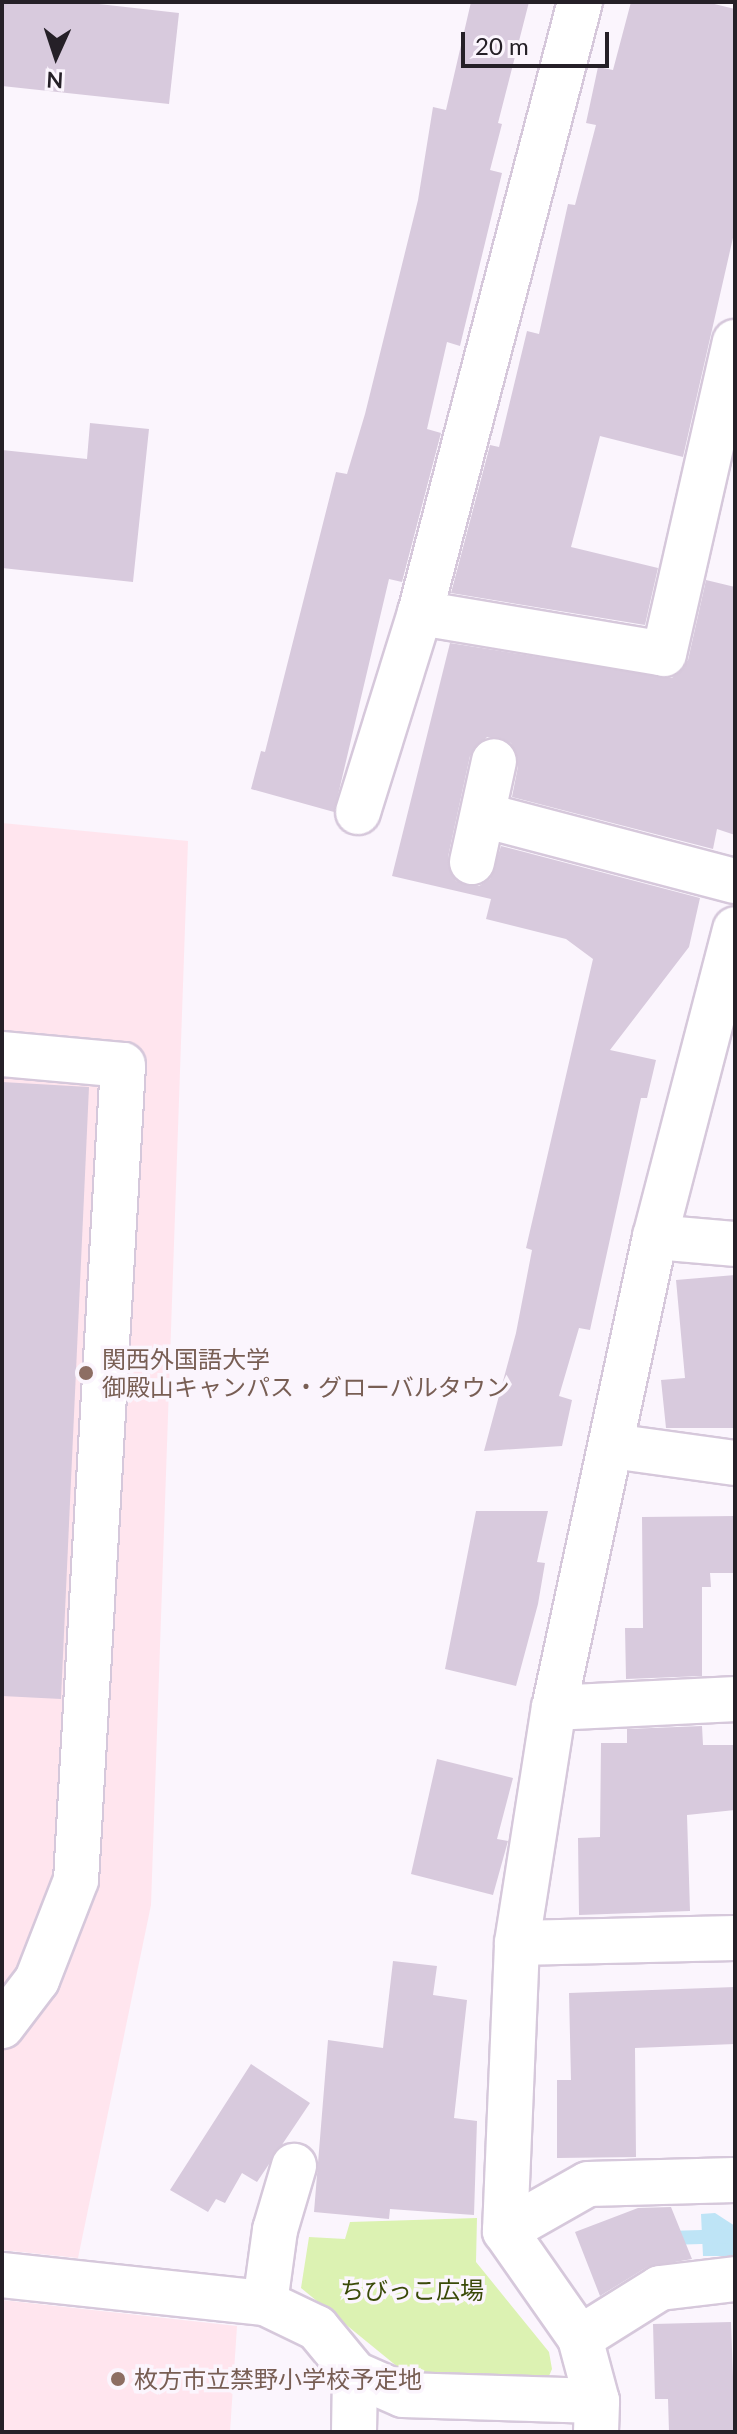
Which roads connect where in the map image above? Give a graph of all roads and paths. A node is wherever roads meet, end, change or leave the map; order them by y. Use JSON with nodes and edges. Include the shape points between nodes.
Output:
{"nodes":[{"id":1,"x":580,"y":2,"type":"edge"},
{"id":2,"x":735,"y":342,"type":"edge"},
{"id":3,"x":420,"y":613,"type":"junction"},
{"id":4,"x":494,"y":761,"type":"dead end"},
{"id":5,"x":358,"y":812,"type":"dead end"},
{"id":6,"x":483,"y":815,"type":"junction"},
{"id":7,"x":472,"y":862,"type":"dead end"},
{"id":8,"x":735,"y":881,"type":"edge"},
{"id":9,"x":735,"y":929,"type":"edge"},
{"id":10,"x":721,"y":1025,"type":"edge"},
{"id":11,"x":2,"y":1054,"type":"edge"},
{"id":12,"x":655,"y":1237,"type":"junction"},
{"id":13,"x":735,"y":1244,"type":"edge"},
{"id":14,"x":612,"y":1446,"type":"junction"},
{"id":15,"x":735,"y":1463,"type":"edge"},
{"id":16,"x":735,"y":1699,"type":"edge"},
{"id":17,"x":554,"y":1708,"type":"junction"},
{"id":18,"x":735,"y":1938,"type":"edge"},
{"id":19,"x":517,"y":1943,"type":"junction"},
{"id":20,"x":2,"y":2026,"type":"edge"},
{"id":21,"x":294,"y":2166,"type":"dead end"},
{"id":22,"x":735,"y":2180,"type":"edge"},
{"id":23,"x":505,"y":2231,"type":"junction"},
{"id":24,"x":2,"y":2275,"type":"edge"},
{"id":25,"x":735,"y":2279,"type":"edge"},
{"id":26,"x":265,"y":2303,"type":"junction"},
{"id":27,"x":580,"y":2338,"type":"junction"},
{"id":28,"x":355,"y":2374,"type":"junction"},
{"id":29,"x":596,"y":2416,"type":"edge"},
{"id":30,"x":354,"y":2432,"type":"edge"}],
"edges":[{"from":1,"to":3,"type":"street"},
{"from":2,"to":3,"type":"street","via":[[664,654]]},
{"from":3,"to":5,"type":"street"},
{"from":4,"to":6,"type":"street"},
{"from":6,"to":7,"type":"street"},
{"from":6,"to":8,"type":"street"},
{"from":9,"to":10,"type":"street"},
{"from":10,"to":12,"type":"street"},
{"from":11,"to":20,"type":"street","via":[[123,1065],[76,1880],[37,1980]]},
{"from":12,"to":13,"type":"street"},
{"from":12,"to":14,"type":"street"},
{"from":14,"to":15,"type":"street"},
{"from":14,"to":17,"type":"street"},
{"from":16,"to":17,"type":"street"},
{"from":17,"to":19,"type":"street"},
{"from":18,"to":19,"type":"street"},
{"from":19,"to":23,"type":"street"},
{"from":21,"to":26,"type":"street","via":[[275,2230]]},
{"from":22,"to":23,"type":"street","via":[[588,2184]]},
{"from":23,"to":27,"type":"street"},
{"from":24,"to":26,"type":"street"},
{"from":25,"to":27,"type":"street","via":[[660,2288]]},
{"from":26,"to":28,"type":"street","via":[[317,2328]]},
{"from":27,"to":29,"type":"street"},
{"from":28,"to":29,"type":"street","via":[[403,2395]]},
{"from":28,"to":30,"type":"street"}]}
